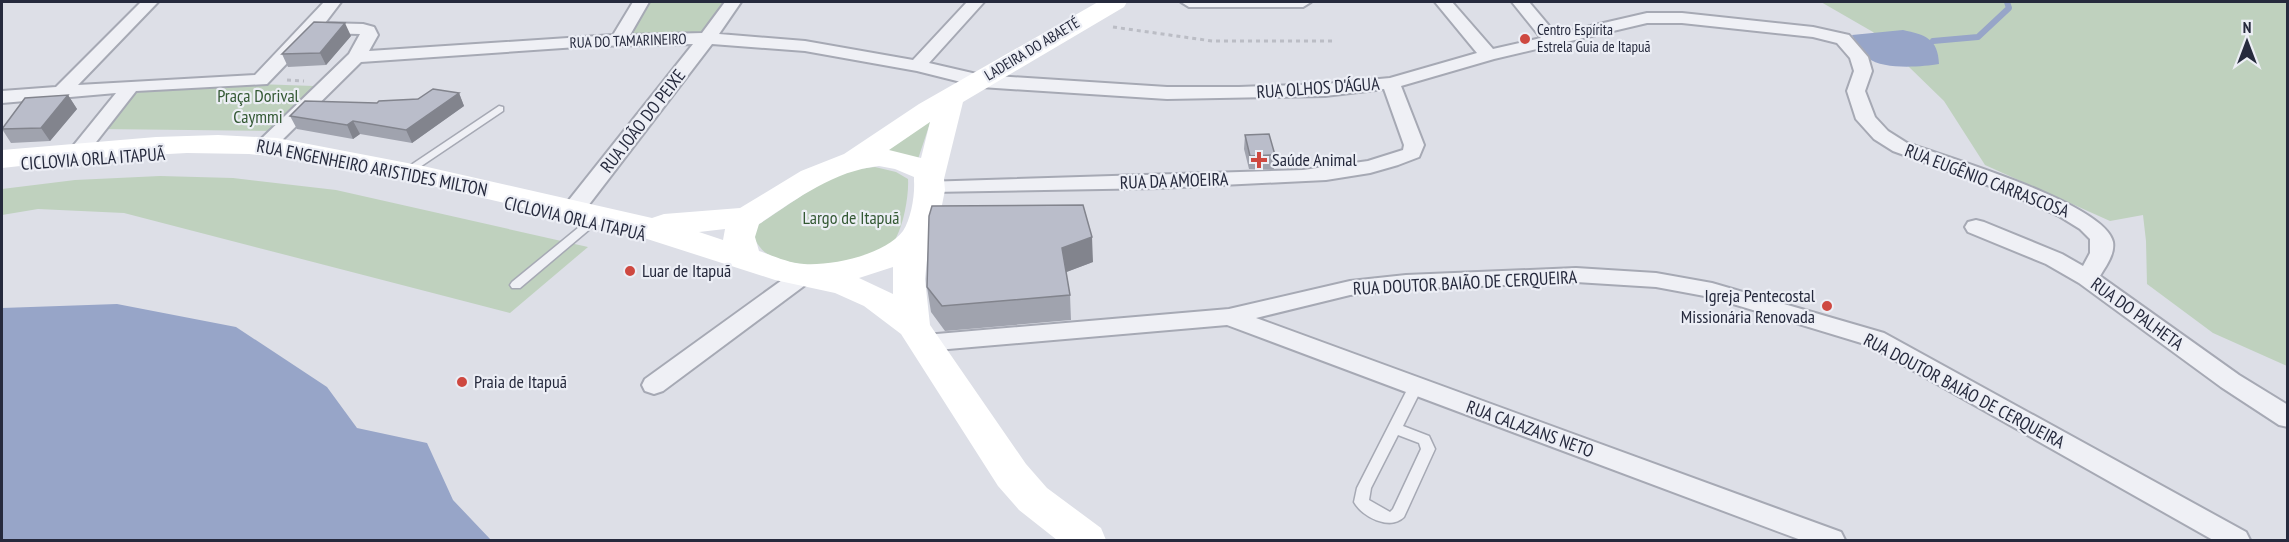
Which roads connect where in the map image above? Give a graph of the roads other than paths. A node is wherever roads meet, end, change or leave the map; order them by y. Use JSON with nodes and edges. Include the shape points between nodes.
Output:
{"nodes":[{"id":1,"x":150,"y":2,"type":"edge"},
{"id":2,"x":333,"y":2,"type":"edge"},
{"id":3,"x":641,"y":2,"type":"edge"},
{"id":4,"x":733,"y":2,"type":"edge"},
{"id":5,"x":976,"y":2,"type":"edge"},
{"id":6,"x":1115,"y":2,"type":"edge"},
{"id":7,"x":1189,"y":2,"type":"edge"},
{"id":8,"x":1303,"y":2,"type":"edge"},
{"id":9,"x":1443,"y":2,"type":"edge"},
{"id":10,"x":1520,"y":2,"type":"edge"},
{"id":11,"x":1641,"y":10,"type":"edge"},
{"id":12,"x":312,"y":27,"type":"junction"},
{"id":13,"x":707,"y":38,"type":"junction"},
{"id":14,"x":1552,"y":40,"type":"junction"},
{"id":15,"x":618,"y":41,"type":"junction"},
{"id":16,"x":1489,"y":55,"type":"junction"},
{"id":17,"x":356,"y":57,"type":"junction"},
{"id":18,"x":917,"y":66,"type":"junction"},
{"id":19,"x":981,"y":81,"type":"junction"},
{"id":20,"x":1391,"y":83,"type":"junction"},
{"id":21,"x":131,"y":86,"type":"junction"},
{"id":22,"x":61,"y":92,"type":"junction"},
{"id":23,"x":2,"y":97,"type":"edge"},
{"id":24,"x":950,"y":99,"type":"junction"},
{"id":25,"x":499,"y":109,"type":"dead end"},
{"id":26,"x":265,"y":146,"type":"junction"},
{"id":27,"x":79,"y":151,"type":"junction"},
{"id":28,"x":2,"y":159,"type":"edge"},
{"id":29,"x":855,"y":159,"type":"junction"},
{"id":30,"x":407,"y":171,"type":"junction"},
{"id":31,"x":930,"y":183,"type":"junction"},
{"id":32,"x":586,"y":213,"type":"junction"},
{"id":33,"x":748,"y":217,"type":"junction"},
{"id":34,"x":632,"y":223,"type":"junction"},
{"id":35,"x":1976,"y":227,"type":"dead end"},
{"id":36,"x":914,"y":239,"type":"junction"},
{"id":37,"x":747,"y":258,"type":"junction"},
{"id":38,"x":808,"y":275,"type":"junction"},
{"id":39,"x":2087,"y":278,"type":"junction"},
{"id":40,"x":516,"y":285,"type":"dead end"},
{"id":41,"x":1228,"y":317,"type":"junction"},
{"id":42,"x":919,"y":335,"type":"junction"},
{"id":43,"x":654,"y":385,"type":"dead end"},
{"id":44,"x":1416,"y":387,"type":"junction"},
{"id":45,"x":2288,"y":418,"type":"edge"},
{"id":46,"x":1395,"y":428,"type":"junction"},
{"id":47,"x":1086,"y":540,"type":"edge"},
{"id":48,"x":1831,"y":540,"type":"edge"},
{"id":49,"x":2236,"y":540,"type":"edge"}],
"edges":[{"from":1,"to":22,"type":"street"},
{"from":2,"to":12,"type":"street"},
{"from":3,"to":15,"type":"street"},
{"from":4,"to":13,"type":"street","name":"RUA JOÃO DO PEIXE"},
{"from":5,"to":18,"type":"street"},
{"from":6,"to":19,"type":"main road","name":"LADEIRA DO ABAETÉ"},
{"from":7,"to":8,"type":"street"},
{"from":9,"to":16,"type":"street"},
{"from":10,"to":14,"type":"street"},
{"from":11,"to":14,"type":"street","name":"RUA OLHOS D'ÁGUA"},
{"from":11,"to":39,"type":"street","name":"RUA EUGÊNIO CARRASCOSA","via":[[1844,39],[1859,57],[1863,71],[1856,91],[1866,118],[1881,135],[1917,154],[2047,200],[2084,220],[2100,238],[2102,254]]},
{"from":12,"to":17,"type":"street","via":[[368,31]]},
{"from":12,"to":21,"type":"street","via":[[260,80]]},
{"from":13,"to":15,"type":"street","name":"RUA DO TAMARINEIRO"},
{"from":13,"to":18,"type":"street","name":"RUA DO TAMARINEIRO","via":[[805,46]]},
{"from":13,"to":32,"type":"street","name":"RUA JOÃO DO PEIXE"},
{"from":14,"to":16,"type":"street","name":"RUA OLHOS D'ÁGUA"},
{"from":15,"to":17,"type":"street","name":"RUA DO TAMARINEIRO"},
{"from":16,"to":20,"type":"street","name":"RUA OLHOS D'ÁGUA"},
{"from":17,"to":26,"type":"street"},
{"from":18,"to":19,"type":"street","name":"RUA DO TAMARINEIRO"},
{"from":19,"to":20,"type":"street","name":"RUA OLHOS D'ÁGUA","via":[[1167,93],[1325,90]]},
{"from":19,"to":24,"type":"main road","name":"LADEIRA DO ABAETÉ"},
{"from":20,"to":31,"type":"street","name":"RUA DA AMOEIRA","via":[[1414,146],[1412,153],[1385,165],[1307,176],[1225,180]]},
{"from":21,"to":22,"type":"street"},
{"from":21,"to":27,"type":"street"},
{"from":22,"to":23,"type":"street"},
{"from":24,"to":29,"type":"main road","name":"LADEIRA DO ABAETÉ"},
{"from":24,"to":31,"type":"main road"},
{"from":25,"to":30,"type":"lane"},
{"from":26,"to":27,"type":"main road","name":"RUA ENGENHEIRO ARISTIDES MILTON","via":[[179,145]]},
{"from":26,"to":30,"type":"main road","name":"RUA ENGENHEIRO ARISTIDES MILTON"},
{"from":27,"to":28,"type":"main road","name":"RUA ENGENHEIRO ARISTIDES MILTON"},
{"from":29,"to":31,"type":"main road","via":[[899,160],[927,172]]},
{"from":29,"to":33,"type":"main road","via":[[835,165]]},
{"from":30,"to":32,"type":"main road","name":"RUA ENGENHEIRO ARISTIDES MILTON"},
{"from":31,"to":36,"type":"main road","via":[[925,213]]},
{"from":32,"to":34,"type":"main road","name":"RUA ENGENHEIRO ARISTIDES MILTON"},
{"from":32,"to":40,"type":"lane"},
{"from":33,"to":34,"type":"main road","name":"RUA ENGENHEIRO ARISTIDES MILTON","via":[[687,224]]},
{"from":33,"to":37,"type":"main road","via":[[738,241]]},
{"from":34,"to":37,"type":"main road","name":"RUA ENGENHEIRO ARISTIDES MILTON"},
{"from":35,"to":39,"type":"street","name":"RUA DO PALHETA","via":[[2054,259]]},
{"from":36,"to":38,"type":"main road","via":[[846,272]]},
{"from":36,"to":42,"type":"main road","via":[[908,279]]},
{"from":37,"to":38,"type":"main road","name":"RUA ENGENHEIRO ARISTIDES MILTON","via":[[785,272]]},
{"from":38,"to":42,"type":"main road","name":"RUA ENGENHEIRO ARISTIDES MILTON","via":[[876,298]]},
{"from":38,"to":43,"type":"street"},
{"from":39,"to":45,"type":"street","name":"RUA DO PALHETA"},
{"from":41,"to":42,"type":"street","name":"RUA DOUTOR BAIÃO DE CERQUEIRA"},
{"from":41,"to":44,"type":"street","name":"RUA CALAZANS NETO"},
{"from":41,"to":49,"type":"street","name":"RUA DOUTOR BAIÃO DE CERQUEIRA","via":[[1350,288],[1430,281],[1576,275],[1656,280],[1712,290],[1876,339]]},
{"from":42,"to":47,"type":"main road","via":[[1012,476],[1033,499]]},
{"from":44,"to":46,"type":"lane"},
{"from":44,"to":48,"type":"street","name":"RUA CALAZANS NETO"},
{"from":46,"to":46,"type":"lane","via":[[1361,495],[1361,502],[1369,509],[1388,518],[1399,513],[1428,450],[1424,440]]}]}
